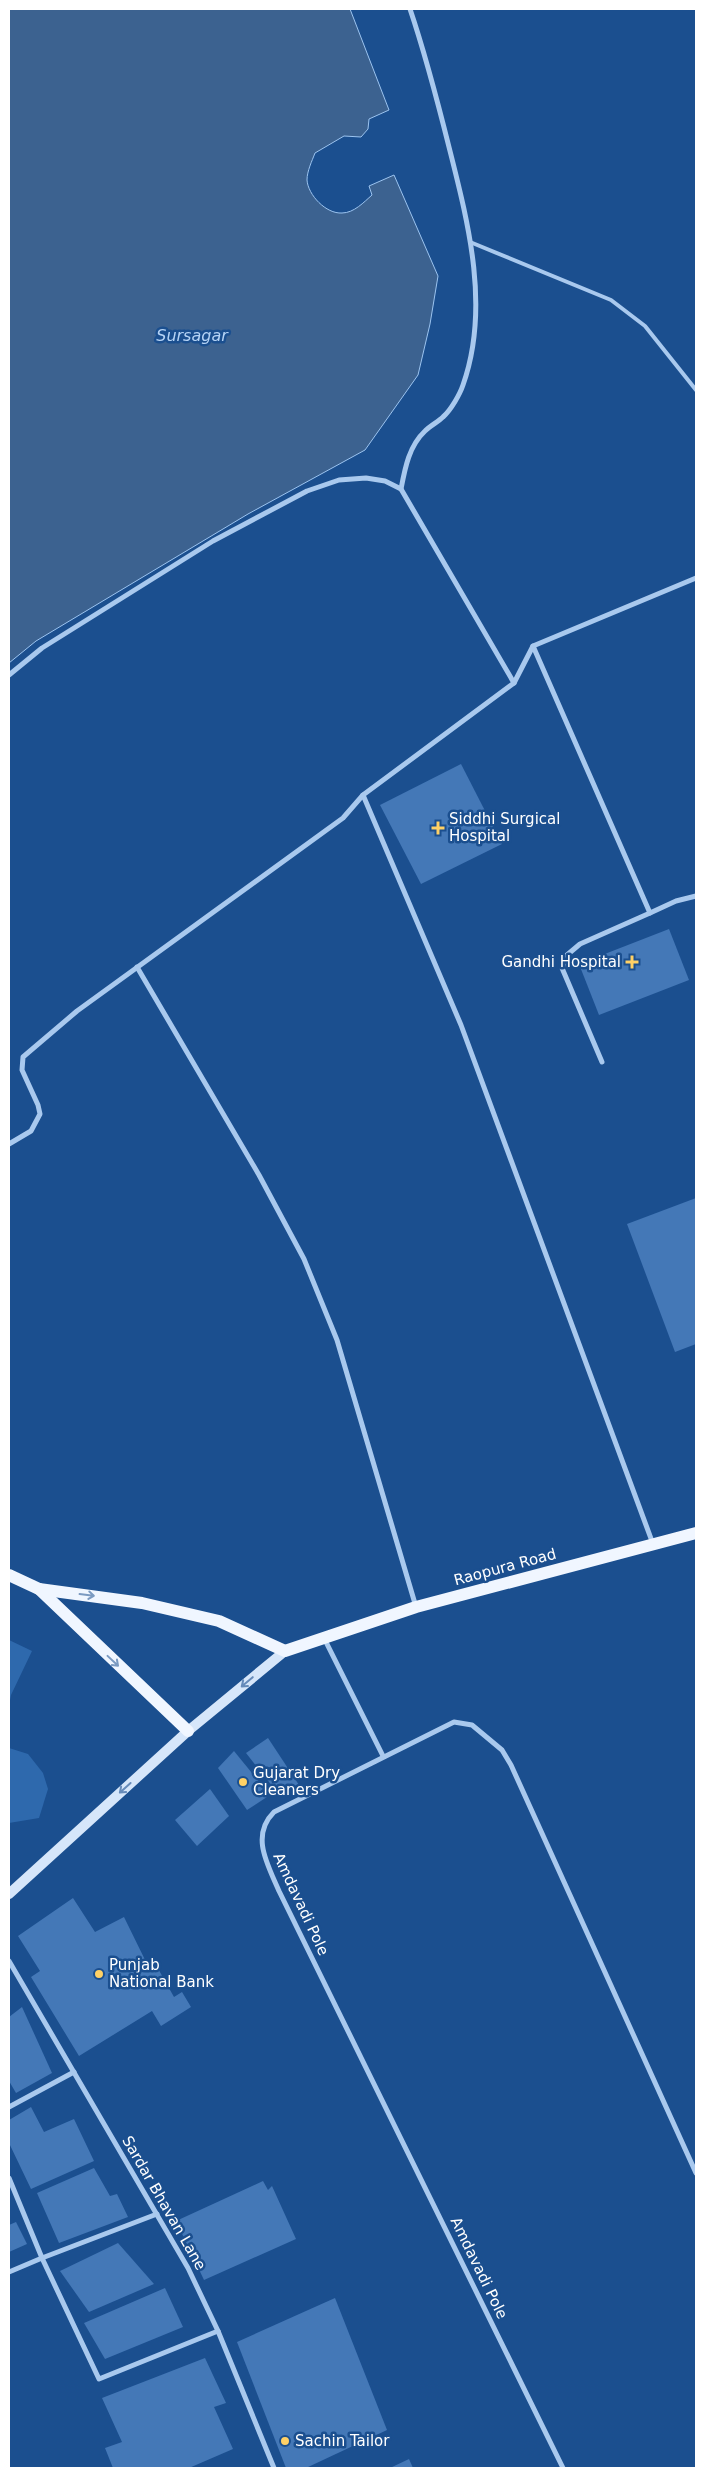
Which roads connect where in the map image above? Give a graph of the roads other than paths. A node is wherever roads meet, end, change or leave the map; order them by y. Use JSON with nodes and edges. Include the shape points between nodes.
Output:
{"nodes":[{"id":1,"x":410,"y":9,"type":"edge"},
{"id":2,"x":470,"y":242,"type":"junction"},
{"id":3,"x":696,"y":390,"type":"edge"},
{"id":4,"x":401,"y":489,"type":"junction"},
{"id":5,"x":696,"y":578,"type":"edge"},
{"id":6,"x":533,"y":646,"type":"junction"},
{"id":7,"x":9,"y":675,"type":"edge"},
{"id":8,"x":514,"y":683,"type":"junction"},
{"id":9,"x":363,"y":795,"type":"junction"},
{"id":10,"x":696,"y":896,"type":"edge"},
{"id":11,"x":650,"y":913,"type":"junction"},
{"id":12,"x":137,"y":967,"type":"junction"},
{"id":13,"x":602,"y":1062,"type":"dead end"},
{"id":14,"x":9,"y":1144,"type":"edge"},
{"id":15,"x":696,"y":1533,"type":"edge"},
{"id":16,"x":653,"y":1544,"type":"junction"},
{"id":17,"x":9,"y":1575,"type":"edge"},
{"id":18,"x":39,"y":1589,"type":"junction"},
{"id":19,"x":416,"y":1607,"type":"junction"},
{"id":20,"x":323,"y":1638,"type":"junction"},
{"id":21,"x":284,"y":1650,"type":"junction"},
{"id":22,"x":188,"y":1731,"type":"junction"},
{"id":23,"x":383,"y":1756,"type":"junction"},
{"id":24,"x":9,"y":1894,"type":"edge"},
{"id":25,"x":9,"y":1961,"type":"edge"},
{"id":26,"x":74,"y":2072,"type":"junction"},
{"id":27,"x":9,"y":2107,"type":"edge"},
{"id":28,"x":696,"y":2173,"type":"edge"},
{"id":29,"x":9,"y":2178,"type":"edge"},
{"id":30,"x":157,"y":2214,"type":"junction"},
{"id":31,"x":42,"y":2258,"type":"junction"},
{"id":32,"x":9,"y":2272,"type":"edge"},
{"id":33,"x":218,"y":2331,"type":"junction"},
{"id":34,"x":274,"y":2468,"type":"edge"},
{"id":35,"x":563,"y":2468,"type":"edge"}],
"edges":[{"from":1,"to":2,"type":"street","via":[[430,66]]},
{"from":2,"to":3,"type":"lane","via":[[611,300],[645,326]]},
{"from":2,"to":4,"type":"street","via":[[476,301],[475,332],[463,386],[444,416],[424,432],[408,457]]},
{"from":4,"to":7,"type":"street","via":[[385,481],[366,478],[339,480],[307,490],[213,541],[42,648]]},
{"from":4,"to":8,"type":"street"},
{"from":5,"to":6,"type":"street"},
{"from":6,"to":8,"type":"street"},
{"from":6,"to":11,"type":"street"},
{"from":8,"to":9,"type":"street"},
{"from":9,"to":12,"type":"street","via":[[342,818]]},
{"from":9,"to":16,"type":"street","via":[[461,1025]]},
{"from":10,"to":11,"type":"street"},
{"from":11,"to":13,"type":"street","via":[[580,944],[566,955],[562,968]]},
{"from":12,"to":14,"type":"street","via":[[23,1057],[22,1070],[40,1114],[31,1131]]},
{"from":12,"to":19,"type":"street","via":[[259,1175],[304,1259],[337,1340]]},
{"from":15,"to":16,"type":"main road","name":"Raopura Road"},
{"from":16,"to":19,"type":"main road","name":"Raopura Road"},
{"from":17,"to":18,"type":"main road"},
{"from":18,"to":21,"type":"main road","one_way":true,"via":[[142,1603],[220,1621]]},
{"from":18,"to":22,"type":"main road","one_way":true},
{"from":19,"to":20,"type":"main road","name":"Raopura Road"},
{"from":20,"to":21,"type":"main road","name":"Raopura Road"},
{"from":20,"to":23,"type":"street"},
{"from":21,"to":22,"type":"main road","one_way":true},
{"from":22,"to":24,"type":"main road","one_way":true},
{"from":23,"to":28,"type":"street","name":"Amdavadi Pole","via":[[454,1722],[472,1725],[502,1750]]},
{"from":23,"to":35,"type":"street","name":"Amdavadi Pole","via":[[274,1812],[264,1822],[265,1859]]},
{"from":25,"to":26,"type":"street","name":"Sardar Bhavan Lane"},
{"from":26,"to":27,"type":"street"},
{"from":26,"to":30,"type":"street","name":"Sardar Bhavan Lane"},
{"from":29,"to":31,"type":"street"},
{"from":30,"to":31,"type":"street"},
{"from":30,"to":33,"type":"street","name":"Sardar Bhavan Lane","via":[[188,2268]]},
{"from":31,"to":32,"type":"street"},
{"from":31,"to":33,"type":"street","via":[[99,2379]]},
{"from":33,"to":34,"type":"street","name":"Sardar Bhavan Lane"}]}
